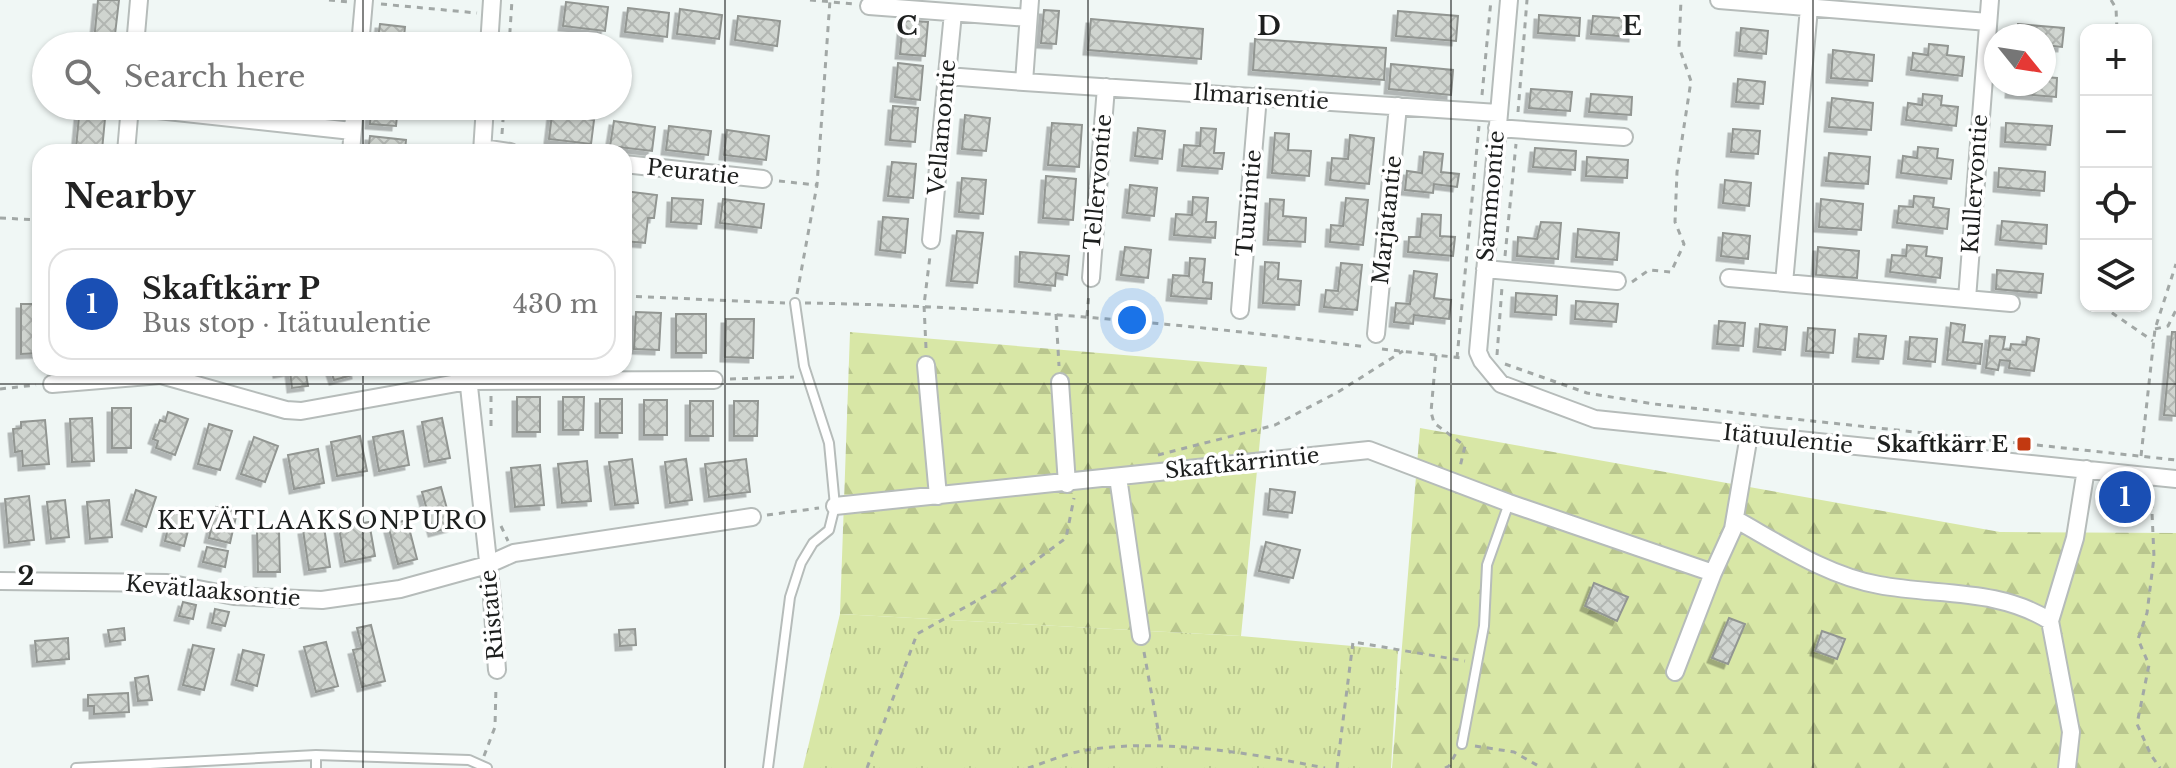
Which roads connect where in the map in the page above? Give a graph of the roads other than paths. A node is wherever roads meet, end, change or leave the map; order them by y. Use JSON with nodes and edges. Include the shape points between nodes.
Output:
{"nodes":[{"id":1,"x":139,"y":0,"type":"edge"},
{"id":2,"x":1030,"y":0,"type":"edge"},
{"id":3,"x":1509,"y":0,"type":"edge"},
{"id":4,"x":1719,"y":0,"type":"edge"},
{"id":5,"x":1990,"y":0,"type":"edge"},
{"id":6,"x":364,"y":2,"type":"edge"},
{"id":7,"x":869,"y":6,"type":"road end"},
{"id":8,"x":492,"y":7,"type":"edge"},
{"id":9,"x":1809,"y":8,"type":"junction"},
{"id":10,"x":953,"y":13,"type":"junction"},
{"id":11,"x":1028,"y":18,"type":"junction"},
{"id":12,"x":1988,"y":22,"type":"junction"},
{"id":13,"x":136,"y":32,"type":"edge"},
{"id":14,"x":361,"y":32,"type":"edge"},
{"id":15,"x":490,"y":32,"type":"edge"},
{"id":16,"x":947,"y":76,"type":"junction"},
{"id":17,"x":1024,"y":82,"type":"junction"},
{"id":18,"x":1106,"y":87,"type":"junction"},
{"id":19,"x":1258,"y":96,"type":"junction"},
{"id":20,"x":1398,"y":106,"type":"junction"},
{"id":21,"x":1492,"y":118,"type":"junction"},
{"id":22,"x":129,"y":120,"type":"edge"},
{"id":23,"x":250,"y":120,"type":"edge"},
{"id":24,"x":353,"y":120,"type":"edge"},
{"id":25,"x":484,"y":120,"type":"edge"},
{"id":26,"x":352,"y":131,"type":"junction"},
{"id":27,"x":1624,"y":137,"type":"dead end"},
{"id":28,"x":127,"y":144,"type":"edge"},
{"id":29,"x":351,"y":144,"type":"edge"},
{"id":30,"x":482,"y":144,"type":"edge"},
{"id":31,"x":632,"y":165,"type":"edge"},
{"id":32,"x":763,"y":179,"type":"road end"},
{"id":33,"x":931,"y":240,"type":"road end"},
{"id":34,"x":1485,"y":269,"type":"junction"},
{"id":35,"x":1091,"y":278,"type":"road end"},
{"id":36,"x":1729,"y":278,"type":"dead end"},
{"id":37,"x":1617,"y":281,"type":"road end"},
{"id":38,"x":1784,"y":283,"type":"junction"},
{"id":39,"x":1967,"y":299,"type":"junction"},
{"id":40,"x":795,"y":303,"type":"road end"},
{"id":41,"x":2011,"y":303,"type":"dead end"},
{"id":42,"x":1240,"y":310,"type":"dead end"},
{"id":43,"x":1376,"y":334,"type":"dead end"},
{"id":44,"x":926,"y":365,"type":"road end"},
{"id":45,"x":149,"y":376,"type":"edge"},
{"id":46,"x":165,"y":376,"type":"edge"},
{"id":47,"x":463,"y":376,"type":"edge"},
{"id":48,"x":468,"y":376,"type":"edge"},
{"id":49,"x":517,"y":376,"type":"edge"},
{"id":50,"x":714,"y":380,"type":"road end"},
{"id":51,"x":1060,"y":382,"type":"road end"},
{"id":52,"x":52,"y":384,"type":"road end"},
{"id":53,"x":1501,"y":384,"type":"joint"},
{"id":54,"x":1749,"y":435,"type":"junction"},
{"id":55,"x":2086,"y":469,"type":"junction"},
{"id":56,"x":1118,"y":477,"type":"junction"},
{"id":57,"x":2176,"y":479,"type":"edge"},
{"id":58,"x":1072,"y":483,"type":"junction"},
{"id":59,"x":938,"y":496,"type":"junction"},
{"id":60,"x":1509,"y":503,"type":"junction"},
{"id":61,"x":835,"y":506,"type":"junction"},
{"id":62,"x":752,"y":517,"type":"road end"},
{"id":63,"x":1735,"y":519,"type":"junction"},
{"id":64,"x":487,"y":565,"type":"junction"},
{"id":65,"x":1713,"y":573,"type":"junction"},
{"id":66,"x":0,"y":581,"type":"edge"},
{"id":67,"x":2050,"y":621,"type":"junction"},
{"id":68,"x":1141,"y":636,"type":"road end"},
{"id":69,"x":497,"y":670,"type":"road end"},
{"id":70,"x":1675,"y":672,"type":"dead end"},
{"id":71,"x":1462,"y":744,"type":"road end"},
{"id":72,"x":316,"y":755,"type":"junction"},
{"id":73,"x":484,"y":766,"type":"edge"},
{"id":74,"x":76,"y":768,"type":"edge"},
{"id":75,"x":316,"y":768,"type":"edge"},
{"id":76,"x":768,"y":768,"type":"edge"},
{"id":77,"x":2067,"y":768,"type":"edge"}],
"edges":[{"from":1,"to":13,"type":"street"},
{"from":2,"to":11,"type":"street"},
{"from":3,"to":21,"type":"street","name":"Sammontie"},
{"from":4,"to":9,"type":"street"},
{"from":5,"to":12,"type":"street","name":"Kullervontie"},
{"from":6,"to":14,"type":"street"},
{"from":7,"to":10,"type":"street"},
{"from":8,"to":15,"type":"street"},
{"from":9,"to":12,"type":"street"},
{"from":9,"to":38,"type":"street"},
{"from":10,"to":11,"type":"street"},
{"from":10,"to":16,"type":"street","name":"Vellamontie"},
{"from":11,"to":17,"type":"street"},
{"from":12,"to":39,"type":"street","name":"Kullervontie"},
{"from":16,"to":17,"type":"street","name":"Ilmarisentie"},
{"from":16,"to":33,"type":"street","name":"Vellamontie"},
{"from":17,"to":18,"type":"street","name":"Ilmarisentie"},
{"from":18,"to":19,"type":"street","name":"Ilmarisentie"},
{"from":18,"to":35,"type":"street","name":"Tellervontie"},
{"from":19,"to":20,"type":"street","name":"Ilmarisentie"},
{"from":19,"to":42,"type":"street","name":"Tuurintie"},
{"from":20,"to":21,"type":"street","name":"Ilmarisentie"},
{"from":20,"to":43,"type":"street","name":"Marjatantie"},
{"from":21,"to":27,"type":"street","name":"Ilmarisentie","via":[[1517,131]]},
{"from":21,"to":34,"type":"street","name":"Sammontie"},
{"from":22,"to":28,"type":"street"},
{"from":23,"to":26,"type":"street"},
{"from":24,"to":26,"type":"street"},
{"from":25,"to":30,"type":"street"},
{"from":26,"to":29,"type":"street"},
{"from":31,"to":32,"type":"street","name":"Peuratie"},
{"from":34,"to":37,"type":"street"},
{"from":34,"to":53,"type":"street","name":"Sammontie","via":[[1478,352]]},
{"from":36,"to":38,"type":"street"},
{"from":38,"to":39,"type":"street"},
{"from":39,"to":41,"type":"street"},
{"from":40,"to":61,"type":"lane","via":[[807,377],[829,443]]},
{"from":44,"to":59,"type":"street"},
{"from":45,"to":52,"type":"street"},
{"from":46,"to":47,"type":"street","via":[[301,411]]},
{"from":48,"to":64,"type":"street","name":"Riistatie"},
{"from":49,"to":50,"type":"street"},
{"from":51,"to":58,"type":"street"},
{"from":53,"to":54,"type":"street","name":"Itätuulentie","via":[[1595,419]]},
{"from":54,"to":55,"type":"street","name":"Itätuulentie"},
{"from":54,"to":63,"type":"street"},
{"from":55,"to":57,"type":"street","name":"Itätuulentie"},
{"from":55,"to":67,"type":"street","via":[[2075,538]]},
{"from":56,"to":58,"type":"street","name":"Skaftkärrintie"},
{"from":56,"to":60,"type":"street","name":"Skaftkärrintie","via":[[1369,450]]},
{"from":56,"to":68,"type":"street"},
{"from":58,"to":59,"type":"street","name":"Skaftkärrintie"},
{"from":59,"to":61,"type":"street","name":"Skaftkärrintie"},
{"from":60,"to":65,"type":"street","name":"Skaftkärrintie"},
{"from":60,"to":71,"type":"lane","via":[[1487,565],[1484,626]]},
{"from":61,"to":76,"type":"lane","via":[[829,530],[801,563],[790,597]]},
{"from":62,"to":64,"type":"street","name":"Kevätlaaksontie","via":[[514,553]]},
{"from":63,"to":65,"type":"street"},
{"from":63,"to":67,"type":"street","via":[[1834,573],[1877,585],[2008,601]]},
{"from":64,"to":66,"type":"street","name":"Kevätlaaksontie","via":[[400,589],[322,600],[234,596],[167,583]]},
{"from":64,"to":69,"type":"street","name":"Riistatie"},
{"from":65,"to":70,"type":"street"},
{"from":67,"to":77,"type":"street","via":[[2071,732]]},
{"from":72,"to":73,"type":"lane","via":[[469,760]]},
{"from":72,"to":74,"type":"lane"},
{"from":72,"to":75,"type":"lane"}]}
